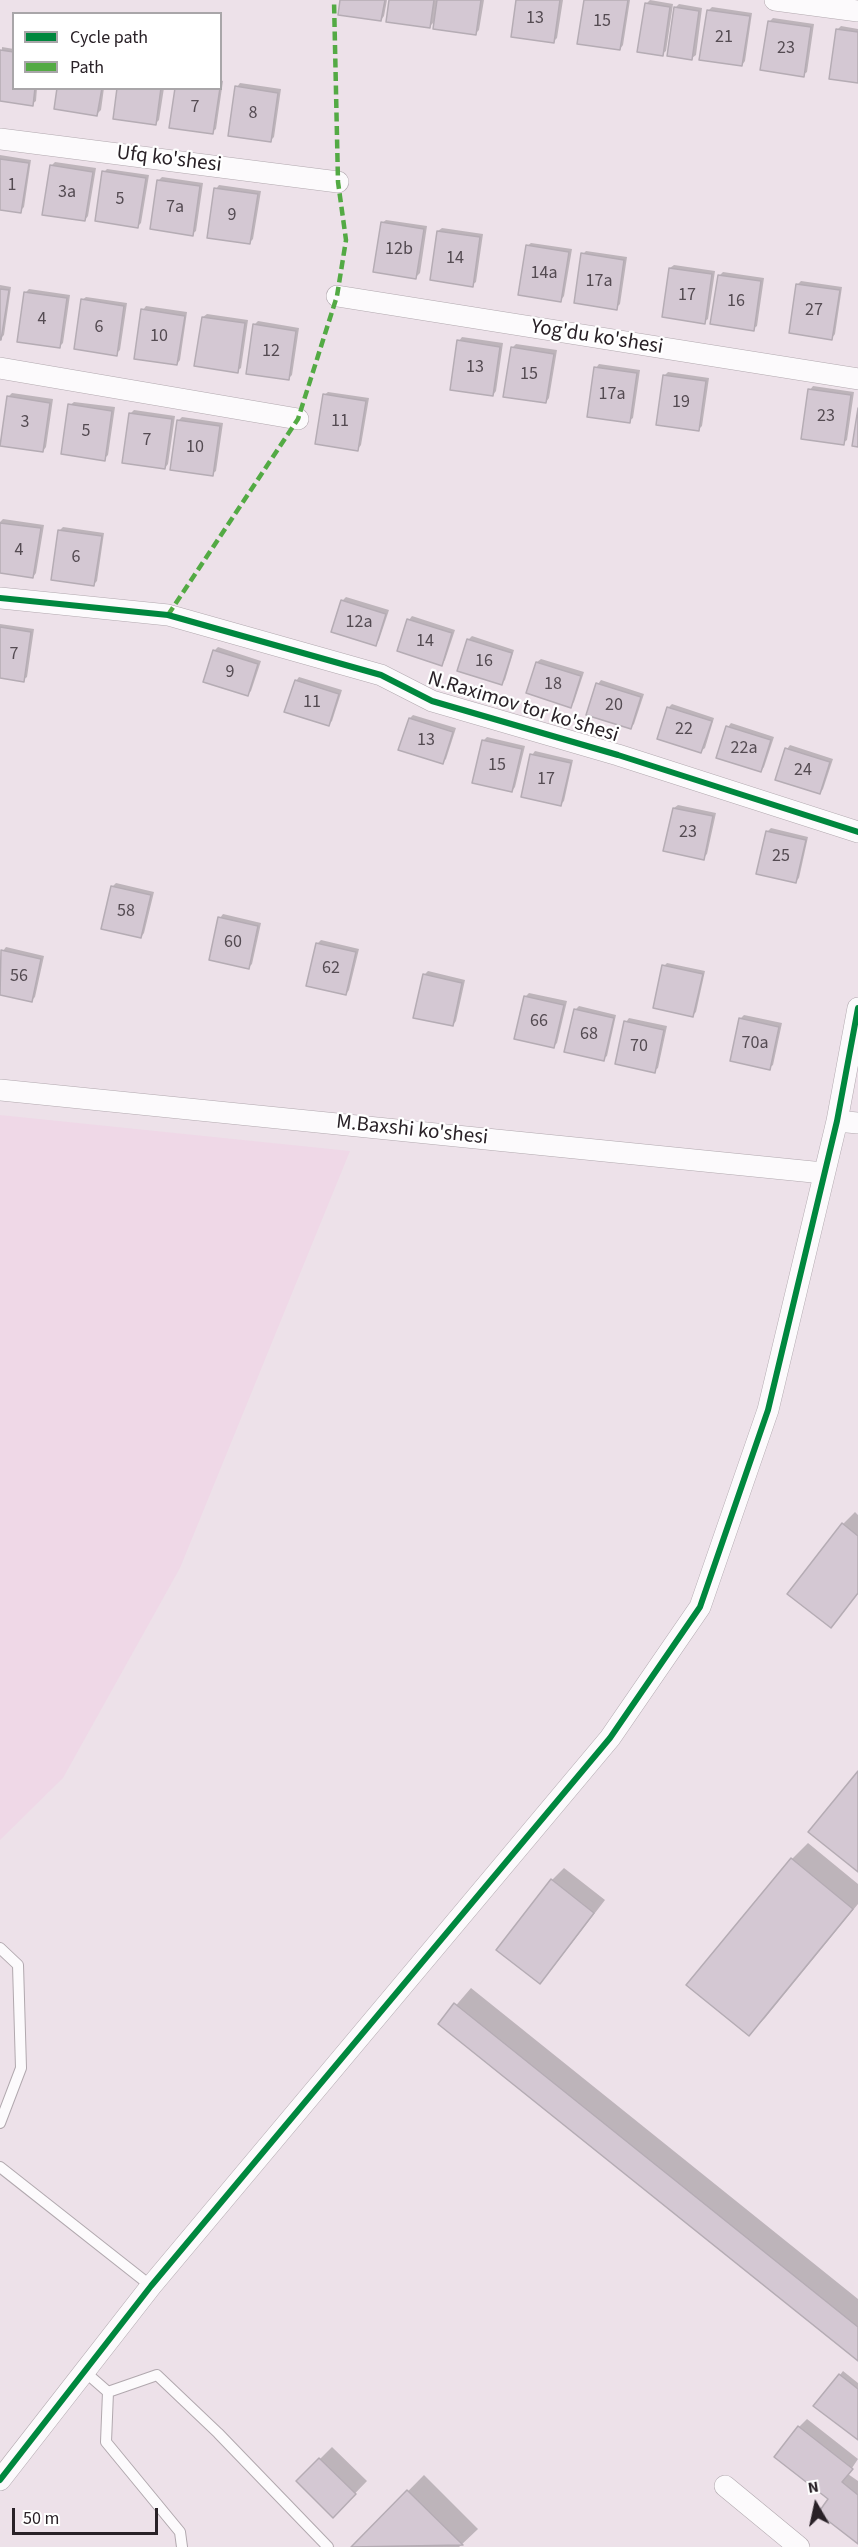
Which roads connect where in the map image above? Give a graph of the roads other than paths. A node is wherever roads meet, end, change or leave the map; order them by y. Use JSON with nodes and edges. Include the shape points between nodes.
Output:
{"nodes":[{"id":1,"x":775,"y":0,"type":"edge"},
{"id":2,"x":858,"y":11,"type":"edge"},
{"id":3,"x":0,"y":139,"type":"edge"},
{"id":4,"x":339,"y":182,"type":"dead end"},
{"id":5,"x":337,"y":296,"type":"dead end"},
{"id":6,"x":0,"y":368,"type":"edge"},
{"id":7,"x":858,"y":379,"type":"edge"},
{"id":8,"x":298,"y":419,"type":"dead end"},
{"id":9,"x":0,"y":598,"type":"edge"},
{"id":10,"x":858,"y":832,"type":"edge"},
{"id":11,"x":858,"y":1008,"type":"edge"},
{"id":12,"x":0,"y":1090,"type":"edge"},
{"id":13,"x":848,"y":1122,"type":"edge"},
{"id":14,"x":824,"y":1173,"type":"junction"},
{"id":15,"x":0,"y":1948,"type":"edge"},
{"id":16,"x":0,"y":2123,"type":"edge"},
{"id":17,"x":0,"y":2167,"type":"edge"},
{"id":18,"x":151,"y":2286,"type":"junction"},
{"id":19,"x":84,"y":2371,"type":"junction"},
{"id":20,"x":108,"y":2392,"type":"junction"},
{"id":21,"x":0,"y":2481,"type":"edge"},
{"id":22,"x":725,"y":2486,"type":"dead end"},
{"id":23,"x":182,"y":2547,"type":"edge"},
{"id":24,"x":328,"y":2547,"type":"edge"},
{"id":25,"x":799,"y":2547,"type":"edge"}],
"edges":[{"from":1,"to":2,"type":"street"},
{"from":3,"to":4,"type":"street","name":"Ufq ko'shesi"},
{"from":5,"to":7,"type":"street","name":"Yog'du ko'shesi"},
{"from":6,"to":8,"type":"street"},
{"from":9,"to":10,"type":"street","name":"N.Raximov tor ko'shesi","via":[[168,615],[381,675],[432,701],[618,755]]},
{"from":11,"to":13,"type":"street"},
{"from":12,"to":14,"type":"street","name":"M.Baxshi ko'shesi"},
{"from":13,"to":14,"type":"street"},
{"from":14,"to":18,"type":"street","via":[[768,1410],[700,1607],[610,1738]]},
{"from":15,"to":16,"type":"lane","via":[[18,1965],[21,2068]]},
{"from":17,"to":18,"type":"lane"},
{"from":18,"to":19,"type":"street"},
{"from":19,"to":20,"type":"lane"},
{"from":19,"to":21,"type":"street"},
{"from":20,"to":23,"type":"lane","via":[[106,2442],[180,2532]]},
{"from":20,"to":24,"type":"lane","via":[[157,2375]]},
{"from":22,"to":25,"type":"street"}]}
